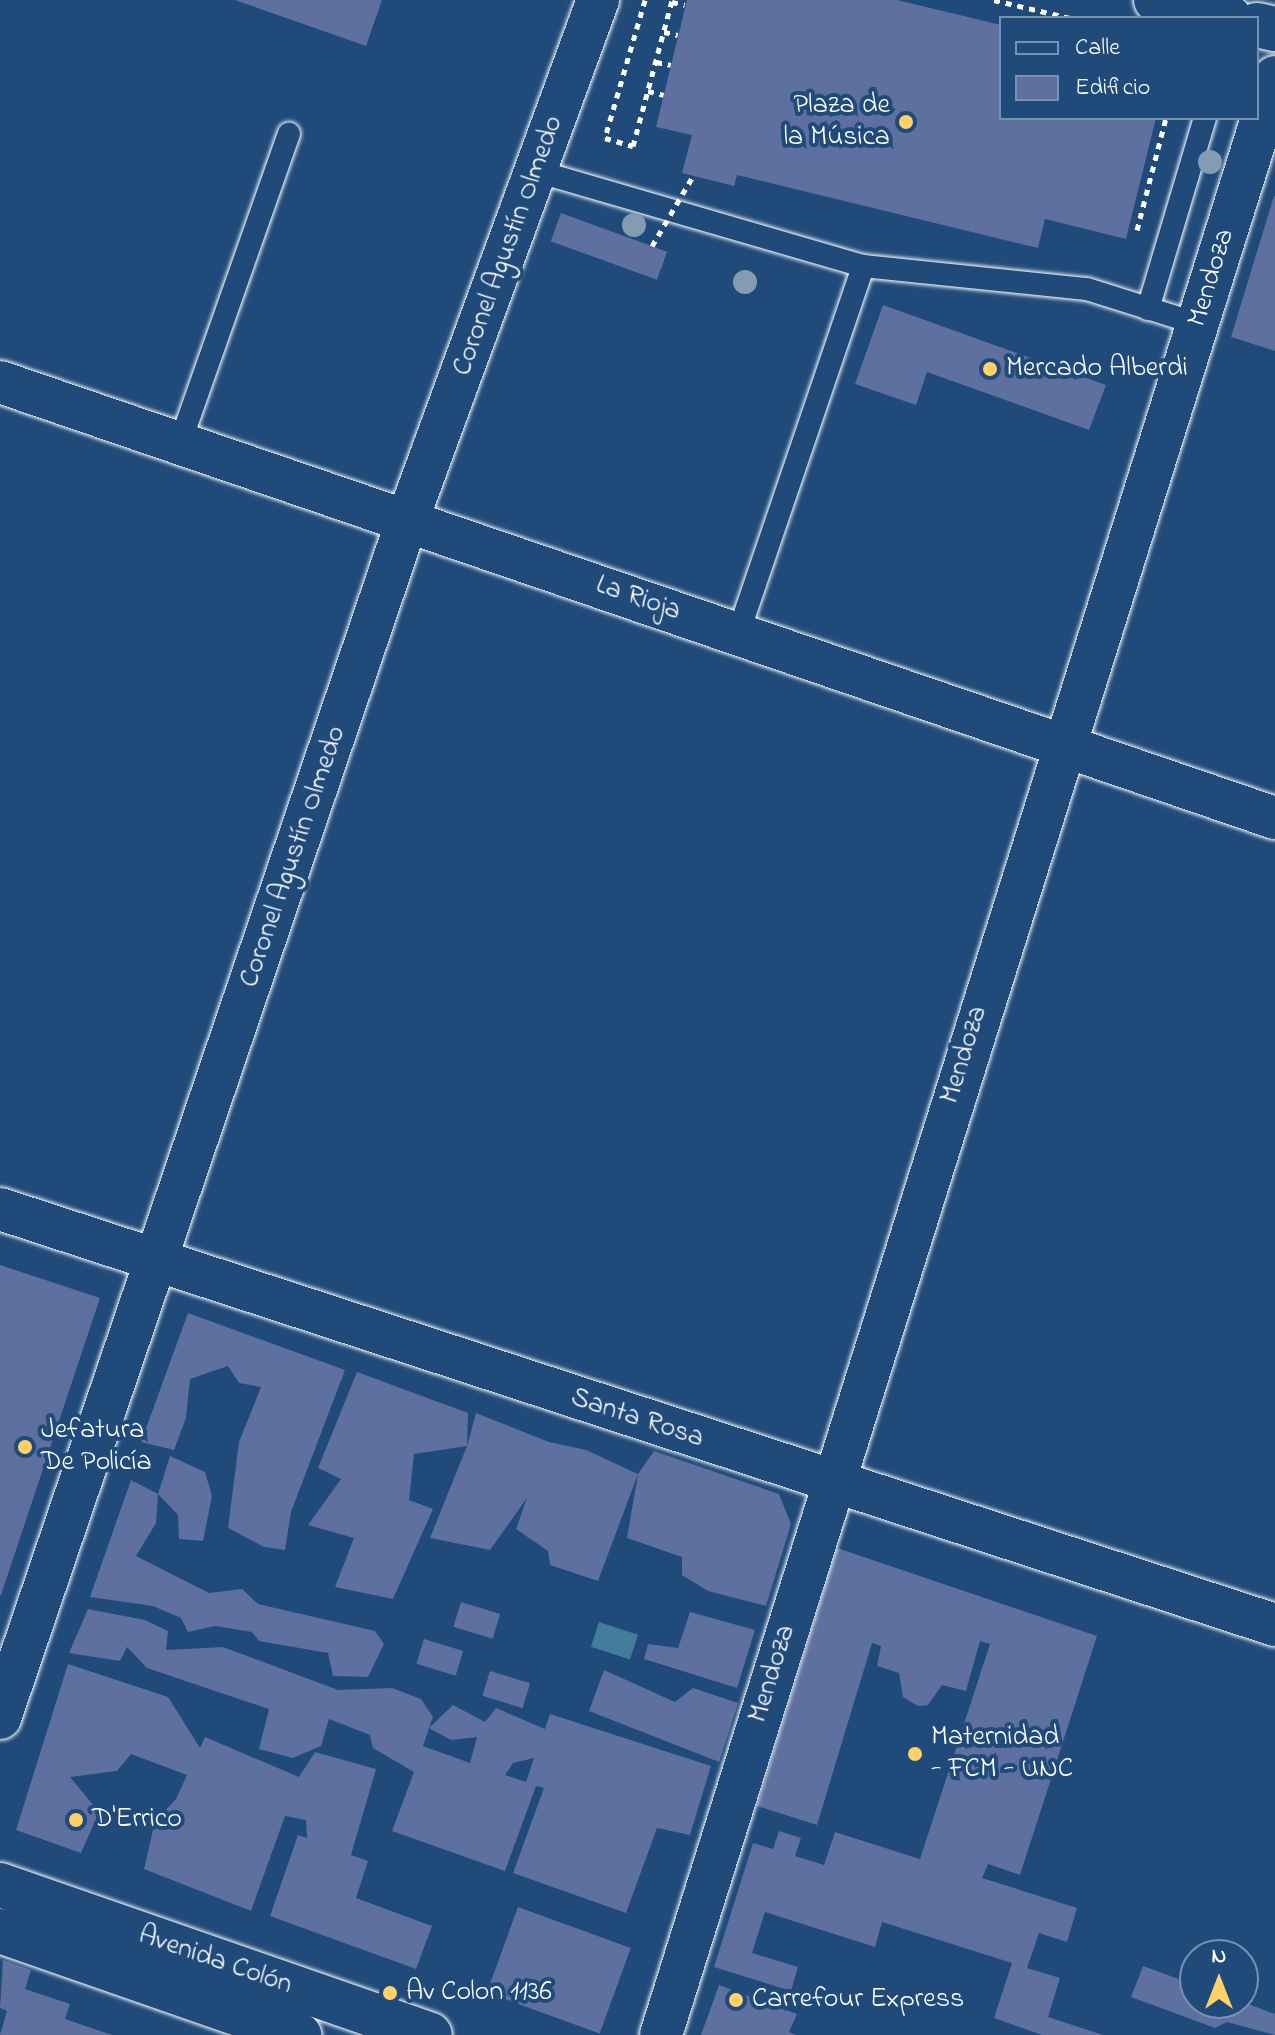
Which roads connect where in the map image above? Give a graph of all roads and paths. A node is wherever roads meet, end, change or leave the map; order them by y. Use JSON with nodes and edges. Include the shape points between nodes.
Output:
{"nodes":[{"id":1,"x":598,"y":0,"type":"edge"},
{"id":2,"x":645,"y":0,"type":"edge"},
{"id":3,"x":994,"y":0,"type":"edge"},
{"id":4,"x":1156,"y":0,"type":"edge"},
{"id":5,"x":672,"y":1,"type":"edge"},
{"id":6,"x":685,"y":5,"type":"dead end"},
{"id":7,"x":1062,"y":16,"type":"edge"},
{"id":8,"x":1216,"y":16,"type":"edge"},
{"id":9,"x":664,"y":32,"type":"junction"},
{"id":10,"x":678,"y":35,"type":"dead end"},
{"id":11,"x":656,"y":62,"type":"junction"},
{"id":12,"x":671,"y":65,"type":"dead end"},
{"id":13,"x":1275,"y":77,"type":"edge"},
{"id":14,"x":648,"y":91,"type":"junction"},
{"id":15,"x":664,"y":95,"type":"dead end"},
{"id":16,"x":1165,"y":120,"type":"edge"},
{"id":17,"x":1204,"y":120,"type":"edge"},
{"id":18,"x":289,"y":134,"type":"dead end"},
{"id":19,"x":1148,"y":148,"type":"dead end"},
{"id":20,"x":1157,"y":150,"type":"junction"},
{"id":21,"x":1165,"y":153,"type":"dead end"},
{"id":22,"x":536,"y":171,"type":"junction"},
{"id":23,"x":693,"y":176,"type":"dead end"},
{"id":24,"x":1137,"y":230,"type":"dead end"},
{"id":25,"x":652,"y":246,"type":"dead end"},
{"id":26,"x":863,"y":266,"type":"junction"},
{"id":27,"x":1148,"y":309,"type":"junction"},
{"id":28,"x":1198,"y":324,"type":"junction"},
{"id":29,"x":0,"y":382,"type":"edge"},
{"id":30,"x":180,"y":443,"type":"junction"},
{"id":31,"x":407,"y":521,"type":"junction"},
{"id":32,"x":738,"y":634,"type":"junction"},
{"id":33,"x":1062,"y":743,"type":"junction"},
{"id":34,"x":1275,"y":818,"type":"edge"},
{"id":35,"x":0,"y":1209,"type":"edge"},
{"id":36,"x":157,"y":1264,"type":"junction"},
{"id":37,"x":833,"y":1482,"type":"junction"},
{"id":38,"x":1275,"y":1625,"type":"edge"},
{"id":39,"x":0,"y":1718,"type":"edge"},
{"id":40,"x":0,"y":1885,"type":"edge"},
{"id":41,"x":0,"y":1931,"type":"edge"},
{"id":42,"x":299,"y":2035,"type":"edge"},
{"id":43,"x":430,"y":2035,"type":"edge"},
{"id":44,"x":661,"y":2035,"type":"edge"}],
"edges":[{"from":1,"to":22,"type":"street","name":"Coronel Agustín Olmedo"},
{"from":2,"to":14,"type":"path","via":[[605,138],[633,146]]},
{"from":3,"to":7,"type":"path"},
{"from":4,"to":8,"type":"main road"},
{"from":5,"to":6,"type":"path"},
{"from":5,"to":9,"type":"path"},
{"from":9,"to":10,"type":"path"},
{"from":9,"to":11,"type":"path"},
{"from":11,"to":12,"type":"path"},
{"from":11,"to":14,"type":"path"},
{"from":13,"to":28,"type":"street","name":"Mendoza"},
{"from":14,"to":15,"type":"path"},
{"from":16,"to":20,"type":"path"},
{"from":17,"to":27,"type":"lane"},
{"from":18,"to":30,"type":"lane"},
{"from":19,"to":20,"type":"path"},
{"from":20,"to":21,"type":"path"},
{"from":20,"to":24,"type":"path"},
{"from":22,"to":26,"type":"lane"},
{"from":22,"to":31,"type":"street","name":"Coronel Agustín Olmedo"},
{"from":23,"to":25,"type":"path","bridge":true},
{"from":26,"to":27,"type":"lane","via":[[1087,289]]},
{"from":26,"to":32,"type":"lane"},
{"from":27,"to":28,"type":"lane"},
{"from":28,"to":33,"type":"street","name":"Mendoza"},
{"from":29,"to":30,"type":"street","name":"La Rioja"},
{"from":30,"to":31,"type":"street","name":"La Rioja"},
{"from":31,"to":32,"type":"street","name":"La Rioja"},
{"from":31,"to":36,"type":"street","name":"Coronel Agustín Olmedo"},
{"from":32,"to":33,"type":"street","name":"La Rioja"},
{"from":33,"to":34,"type":"street","name":"La Rioja"},
{"from":33,"to":37,"type":"street","name":"Mendoza"},
{"from":35,"to":36,"type":"street","name":"Santa Rosa"},
{"from":36,"to":37,"type":"street","name":"Santa Rosa"},
{"from":36,"to":39,"type":"street","name":"Coronel Agustín Olmedo"},
{"from":37,"to":38,"type":"street","name":"Santa Rosa"},
{"from":37,"to":44,"type":"street","name":"Mendoza"},
{"from":40,"to":43,"type":"main road","name":"Avenida Colón"},
{"from":41,"to":42,"type":"main road","name":"Avenida Colón"}]}
